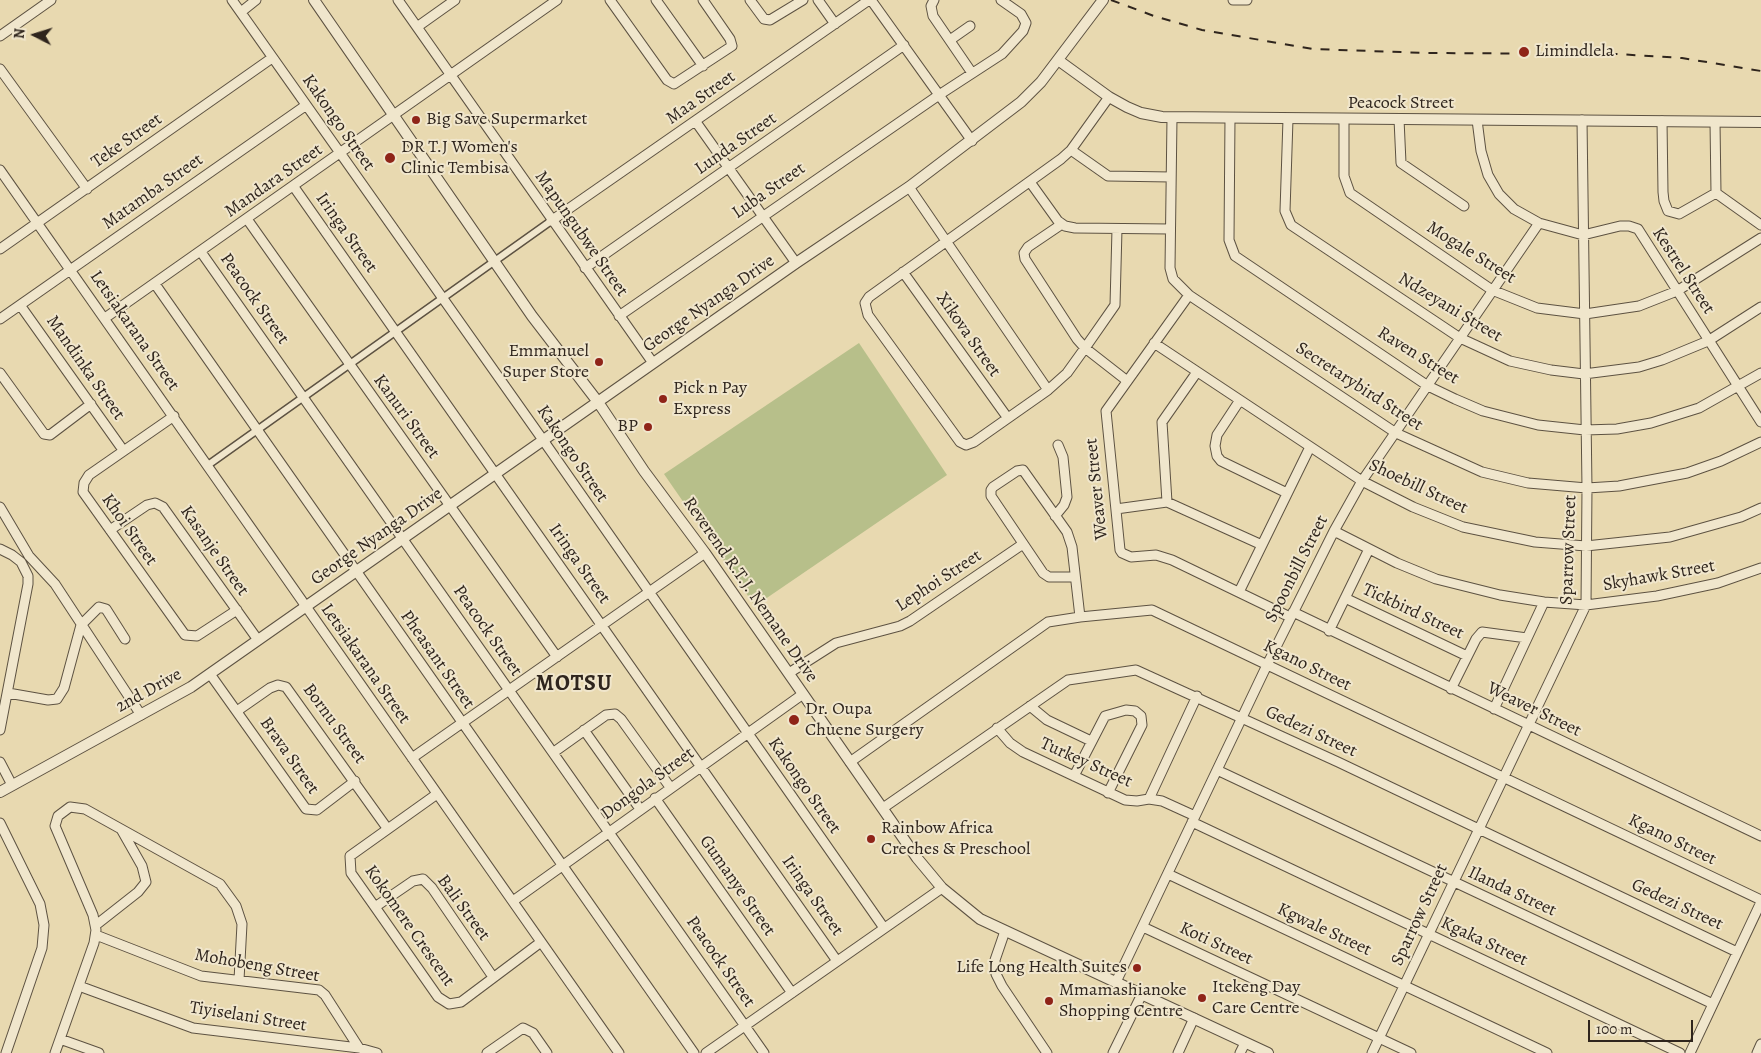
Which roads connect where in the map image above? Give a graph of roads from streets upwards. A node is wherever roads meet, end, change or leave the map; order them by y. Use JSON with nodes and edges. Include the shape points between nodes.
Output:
{"nodes":[{"id":1,"x":51,"y":0,"type":"edge"},
{"id":2,"x":232,"y":0,"type":"edge"},
{"id":3,"x":256,"y":0,"type":"edge"},
{"id":4,"x":314,"y":0,"type":"edge"},
{"id":5,"x":398,"y":0,"type":"edge"},
{"id":6,"x":455,"y":0,"type":"edge"},
{"id":7,"x":558,"y":0,"type":"edge"},
{"id":8,"x":610,"y":0,"type":"edge"},
{"id":9,"x":656,"y":0,"type":"edge"},
{"id":10,"x":703,"y":0,"type":"edge"},
{"id":11,"x":750,"y":0,"type":"edge"},
{"id":12,"x":803,"y":0,"type":"edge"},
{"id":13,"x":818,"y":0,"type":"edge"},
{"id":14,"x":870,"y":0,"type":"edge"},
{"id":15,"x":934,"y":0,"type":"edge"},
{"id":16,"x":1001,"y":0,"type":"edge"},
{"id":17,"x":1103,"y":0,"type":"edge"},
{"id":18,"x":1233,"y":0,"type":"edge"},
{"id":19,"x":1247,"y":0,"type":"edge"},
{"id":20,"x":241,"y":12,"type":"junction"},
{"id":21,"x":835,"y":24,"type":"junction"},
{"id":22,"x":970,"y":26,"type":"dead end"},
{"id":23,"x":417,"y":27,"type":"junction"},
{"id":24,"x":0,"y":36,"type":"edge"},
{"id":25,"x":950,"y":40,"type":"junction"},
{"id":26,"x":904,"y":46,"type":"junction"},
{"id":27,"x":272,"y":58,"type":"junction"},
{"id":28,"x":1058,"y":60,"type":"junction"},
{"id":29,"x":703,"y":66,"type":"junction"},
{"id":30,"x":0,"y":69,"type":"edge"},
{"id":31,"x":972,"y":73,"type":"junction"},
{"id":32,"x":451,"y":76,"type":"junction"},
{"id":33,"x":939,"y":95,"type":"junction"},
{"id":34,"x":1109,"y":97,"type":"junction"},
{"id":35,"x":306,"y":106,"type":"junction"},
{"id":36,"x":394,"y":117,"type":"junction"},
{"id":37,"x":1172,"y":118,"type":"junction"},
{"id":38,"x":1230,"y":118,"type":"junction"},
{"id":39,"x":1288,"y":119,"type":"junction"},
{"id":40,"x":1399,"y":119,"type":"junction"},
{"id":41,"x":1344,"y":120,"type":"junction"},
{"id":42,"x":1477,"y":120,"type":"junction"},
{"id":43,"x":1582,"y":120,"type":"junction"},
{"id":44,"x":1662,"y":121,"type":"junction"},
{"id":45,"x":696,"y":122,"type":"junction"},
{"id":46,"x":1715,"y":122,"type":"junction"},
{"id":47,"x":1761,"y":122,"type":"edge"},
{"id":48,"x":972,"y":141,"type":"junction"},
{"id":49,"x":1071,"y":150,"type":"junction"},
{"id":50,"x":340,"y":154,"type":"junction"},
{"id":51,"x":729,"y":168,"type":"junction"},
{"id":52,"x":0,"y":170,"type":"edge"},
{"id":53,"x":1171,"y":177,"type":"junction"},
{"id":54,"x":1030,"y":182,"type":"junction"},
{"id":55,"x":294,"y":187,"type":"junction"},
{"id":56,"x":909,"y":187,"type":"junction"},
{"id":57,"x":87,"y":189,"type":"junction"},
{"id":58,"x":1716,"y":192,"type":"junction"},
{"id":59,"x":1464,"y":206,"type":"dead end"},
{"id":60,"x":762,"y":216,"type":"junction"},
{"id":61,"x":247,"y":219,"type":"junction"},
{"id":62,"x":551,"y":221,"type":"junction"},
{"id":63,"x":1539,"y":223,"type":"junction"},
{"id":64,"x":38,"y":224,"type":"junction"},
{"id":65,"x":1062,"y":224,"type":"junction"},
{"id":66,"x":1761,"y":225,"type":"edge"},
{"id":67,"x":1117,"y":229,"type":"junction"},
{"id":68,"x":1170,"y":229,"type":"junction"},
{"id":69,"x":1584,"y":235,"type":"junction"},
{"id":70,"x":1761,"y":238,"type":"edge"},
{"id":71,"x":946,"y":241,"type":"junction"},
{"id":72,"x":0,"y":249,"type":"edge"},
{"id":73,"x":201,"y":252,"type":"junction"},
{"id":74,"x":496,"y":262,"type":"junction"},
{"id":75,"x":796,"y":263,"type":"junction"},
{"id":76,"x":585,"y":268,"type":"junction"},
{"id":77,"x":71,"y":269,"type":"junction"},
{"id":78,"x":903,"y":272,"type":"junction"},
{"id":79,"x":155,"y":284,"type":"junction"},
{"id":80,"x":1492,"y":290,"type":"junction"},
{"id":81,"x":1677,"y":291,"type":"junction"},
{"id":82,"x":1189,"y":295,"type":"junction"},
{"id":83,"x":443,"y":298,"type":"junction"},
{"id":84,"x":20,"y":304,"type":"junction"},
{"id":85,"x":1761,"y":307,"type":"edge"},
{"id":86,"x":1584,"y":314,"type":"junction"},
{"id":87,"x":619,"y":316,"type":"junction"},
{"id":88,"x":105,"y":318,"type":"junction"},
{"id":89,"x":0,"y":319,"type":"edge"},
{"id":90,"x":395,"y":334,"type":"junction"},
{"id":91,"x":1460,"y":338,"type":"junction"},
{"id":92,"x":1708,"y":340,"type":"junction"},
{"id":93,"x":1154,"y":344,"type":"junction"},
{"id":94,"x":1085,"y":348,"type":"junction"},
{"id":95,"x":653,"y":363,"type":"junction"},
{"id":96,"x":349,"y":366,"type":"junction"},
{"id":97,"x":1197,"y":372,"type":"junction"},
{"id":98,"x":0,"y":373,"type":"edge"},
{"id":99,"x":1761,"y":373,"type":"edge"},
{"id":100,"x":1584,"y":374,"type":"junction"},
{"id":101,"x":1126,"y":380,"type":"junction"},
{"id":102,"x":1428,"y":386,"type":"junction"},
{"id":103,"x":1738,"y":387,"type":"junction"},
{"id":104,"x":1048,"y":390,"type":"junction"},
{"id":105,"x":304,"y":398,"type":"junction"},
{"id":106,"x":1240,"y":400,"type":"junction"},
{"id":107,"x":599,"y":401,"type":"junction"},
{"id":108,"x":91,"y":404,"type":"junction"},
{"id":109,"x":174,"y":416,"type":"junction"},
{"id":110,"x":1006,"y":418,"type":"junction"},
{"id":111,"x":1761,"y":422,"type":"edge"},
{"id":112,"x":1586,"y":430,"type":"junction"},
{"id":113,"x":256,"y":432,"type":"junction"},
{"id":114,"x":1396,"y":433,"type":"junction"},
{"id":115,"x":544,"y":440,"type":"junction"},
{"id":116,"x":1761,"y":442,"type":"edge"},
{"id":117,"x":1058,"y":445,"type":"dead end"},
{"id":118,"x":1310,"y":447,"type":"junction"},
{"id":119,"x":124,"y":450,"type":"junction"},
{"id":120,"x":208,"y":465,"type":"junction"},
{"id":121,"x":496,"y":473,"type":"junction"},
{"id":122,"x":1362,"y":481,"type":"junction"},
{"id":123,"x":1587,"y":488,"type":"junction"},
{"id":124,"x":1287,"y":493,"type":"junction"},
{"id":125,"x":1167,"y":502,"type":"junction"},
{"id":126,"x":0,"y":506,"type":"edge"},
{"id":127,"x":449,"y":506,"type":"junction"},
{"id":128,"x":1761,"y":508,"type":"edge"},
{"id":129,"x":1116,"y":509,"type":"junction"},
{"id":130,"x":1055,"y":516,"type":"junction"},
{"id":131,"x":110,"y":530,"type":"junction"},
{"id":132,"x":1334,"y":531,"type":"junction"},
{"id":133,"x":402,"y":538,"type":"junction"},
{"id":134,"x":1023,"y":544,"type":"junction"},
{"id":135,"x":1262,"y":545,"type":"junction"},
{"id":136,"x":1586,"y":546,"type":"junction"},
{"id":137,"x":1369,"y":549,"type":"junction"},
{"id":138,"x":0,"y":550,"type":"edge"},
{"id":139,"x":705,"y":553,"type":"junction"},
{"id":140,"x":29,"y":556,"type":"junction"},
{"id":141,"x":21,"y":562,"type":"junction"},
{"id":142,"x":1761,"y":568,"type":"edge"},
{"id":143,"x":356,"y":572,"type":"junction"},
{"id":144,"x":1075,"y":577,"type":"junction"},
{"id":145,"x":1238,"y":592,"type":"junction"},
{"id":146,"x":650,"y":593,"type":"junction"},
{"id":147,"x":1345,"y":598,"type":"junction"},
{"id":148,"x":1544,"y":602,"type":"junction"},
{"id":149,"x":1586,"y":605,"type":"junction"},
{"id":150,"x":306,"y":607,"type":"junction"},
{"id":151,"x":237,"y":610,"type":"junction"},
{"id":152,"x":1292,"y":615,"type":"junction"},
{"id":153,"x":1080,"y":617,"type":"junction"},
{"id":154,"x":81,"y":625,"type":"junction"},
{"id":155,"x":602,"y":625,"type":"junction"},
{"id":156,"x":1329,"y":631,"type":"junction"},
{"id":157,"x":1527,"y":638,"type":"junction"},
{"id":158,"x":125,"y":639,"type":"dead end"},
{"id":159,"x":258,"y":640,"type":"junction"},
{"id":160,"x":1467,"y":656,"type":"junction"},
{"id":161,"x":557,"y":657,"type":"junction"},
{"id":162,"x":1267,"y":664,"type":"junction"},
{"id":163,"x":210,"y":674,"type":"junction"},
{"id":164,"x":789,"y":674,"type":"junction"},
{"id":165,"x":1452,"y":689,"type":"junction"},
{"id":166,"x":510,"y":691,"type":"junction"},
{"id":167,"x":8,"y":693,"type":"junction"},
{"id":168,"x":803,"y":694,"type":"junction"},
{"id":169,"x":1197,"y":696,"type":"junction"},
{"id":170,"x":1030,"y":706,"type":"junction"},
{"id":171,"x":1494,"y":709,"type":"junction"},
{"id":172,"x":237,"y":711,"type":"junction"},
{"id":173,"x":141,"y":715,"type":"junction"},
{"id":174,"x":1242,"y":718,"type":"junction"},
{"id":175,"x":461,"y":724,"type":"junction"},
{"id":176,"x":1528,"y":726,"type":"junction"},
{"id":177,"x":997,"y":728,"type":"junction"},
{"id":178,"x":0,"y":730,"type":"edge"},
{"id":179,"x":584,"y":730,"type":"junction"},
{"id":180,"x":748,"y":734,"type":"junction"},
{"id":181,"x":1091,"y":742,"type":"junction"},
{"id":182,"x":554,"y":752,"type":"junction"},
{"id":183,"x":412,"y":758,"type":"junction"},
{"id":184,"x":0,"y":762,"type":"edge"},
{"id":185,"x":850,"y":762,"type":"junction"},
{"id":186,"x":702,"y":765,"type":"junction"},
{"id":187,"x":1217,"y":770,"type":"junction"},
{"id":188,"x":1074,"y":776,"type":"junction"},
{"id":189,"x":1504,"y":777,"type":"junction"},
{"id":190,"x":355,"y":781,"type":"junction"},
{"id":191,"x":12,"y":785,"type":"junction"},
{"id":192,"x":670,"y":787,"type":"junction"},
{"id":193,"x":0,"y":792,"type":"edge"},
{"id":194,"x":1108,"y":793,"type":"junction"},
{"id":195,"x":437,"y":794,"type":"junction"},
{"id":196,"x":655,"y":798,"type":"junction"},
{"id":197,"x":1149,"y":799,"type":"junction"},
{"id":198,"x":883,"y":808,"type":"junction"},
{"id":199,"x":640,"y":809,"type":"junction"},
{"id":200,"x":1194,"y":819,"type":"junction"},
{"id":201,"x":0,"y":823,"type":"edge"},
{"id":202,"x":387,"y":828,"type":"junction"},
{"id":203,"x":122,"y":829,"type":"junction"},
{"id":204,"x":1478,"y":830,"type":"junction"},
{"id":205,"x":608,"y":832,"type":"junction"},
{"id":206,"x":1761,"y":836,"type":"edge"},
{"id":207,"x":562,"y":865,"type":"junction"},
{"id":208,"x":1168,"y":874,"type":"junction"},
{"id":209,"x":1453,"y":882,"type":"junction"},
{"id":210,"x":942,"y":888,"type":"junction"},
{"id":211,"x":513,"y":901,"type":"junction"},
{"id":212,"x":1761,"y":901,"type":"edge"},
{"id":213,"x":375,"y":908,"type":"junction"},
{"id":214,"x":96,"y":925,"type":"junction"},
{"id":215,"x":1143,"y":927,"type":"junction"},
{"id":216,"x":884,"y":928,"type":"junction"},
{"id":217,"x":1005,"y":931,"type":"junction"},
{"id":218,"x":1429,"y":934,"type":"junction"},
{"id":219,"x":96,"y":935,"type":"junction"},
{"id":220,"x":541,"y":942,"type":"junction"},
{"id":221,"x":1738,"y":952,"type":"junction"},
{"id":222,"x":837,"y":961,"type":"junction"},
{"id":223,"x":493,"y":977,"type":"junction"},
{"id":224,"x":239,"y":980,"type":"junction"},
{"id":225,"x":1116,"y":982,"type":"junction"},
{"id":226,"x":1404,"y":985,"type":"junction"},
{"id":227,"x":78,"y":986,"type":"junction"},
{"id":228,"x":792,"y":993,"type":"junction"},
{"id":229,"x":1142,"y":994,"type":"junction"},
{"id":230,"x":1713,"y":1004,"type":"junction"},
{"id":231,"x":1194,"y":1018,"type":"junction"},
{"id":232,"x":744,"y":1025,"type":"junction"},
{"id":233,"x":1379,"y":1038,"type":"junction"},
{"id":234,"x":60,"y":1039,"type":"junction"},
{"id":235,"x":1245,"y":1043,"type":"junction"},
{"id":236,"x":1761,"y":1044,"type":"edge"},
{"id":237,"x":359,"y":1048,"type":"junction"},
{"id":238,"x":6,"y":1053,"type":"edge"},
{"id":239,"x":55,"y":1053,"type":"edge"},
{"id":240,"x":98,"y":1053,"type":"edge"},
{"id":241,"x":377,"y":1053,"type":"edge"},
{"id":242,"x":487,"y":1053,"type":"edge"},
{"id":243,"x":547,"y":1053,"type":"edge"},
{"id":244,"x":619,"y":1053,"type":"edge"},
{"id":245,"x":694,"y":1053,"type":"edge"},
{"id":246,"x":706,"y":1053,"type":"edge"},
{"id":247,"x":764,"y":1053,"type":"edge"},
{"id":248,"x":1048,"y":1053,"type":"edge"},
{"id":249,"x":1113,"y":1053,"type":"edge"},
{"id":250,"x":1178,"y":1053,"type":"edge"},
{"id":251,"x":1240,"y":1053,"type":"edge"},
{"id":252,"x":1268,"y":1053,"type":"edge"},
{"id":253,"x":1372,"y":1053,"type":"edge"},
{"id":254,"x":1411,"y":1053,"type":"edge"},
{"id":255,"x":1547,"y":1053,"type":"edge"},
{"id":256,"x":1680,"y":1053,"type":"edge"},
{"id":257,"x":1690,"y":1053,"type":"edge"},
{"id":258,"x":1757,"y":1053,"type":"edge"}],
"edges":[{"from":1,"to":24,"type":"street"},
{"from":2,"to":20,"type":"street","name":"Kakongo Street"},
{"from":3,"to":20,"type":"street"},
{"from":4,"to":36,"type":"street","name":"Reverend R.T.J. Nemane Drive"},
{"from":5,"to":23,"type":"street","name":"Mapungubwe Street"},
{"from":6,"to":23,"type":"street"},
{"from":7,"to":32,"type":"street","name":"Mandara Street"},
{"from":8,"to":29,"type":"street","via":[[669,83],[676,84]]},
{"from":9,"to":29,"type":"street"},
{"from":10,"to":29,"type":"street","via":[[732,44],[730,49]]},
{"from":11,"to":12,"type":"street","via":[[764,19],[770,20]]},
{"from":13,"to":21,"type":"street"},
{"from":14,"to":21,"type":"street","name":"Maa Street"},
{"from":14,"to":26,"type":"street"},
{"from":15,"to":25,"type":"street","via":[[932,14]]},
{"from":16,"to":31,"type":"street","name":"Luba Street","via":[[1023,17],[1025,28],[1002,54]]},
{"from":17,"to":28,"type":"street","name":"George Nyanga Drive"},
{"from":18,"to":19,"type":"street"},
{"from":20,"to":27,"type":"street","name":"Kakongo Street"},
{"from":21,"to":45,"type":"street","name":"Maa Street"},
{"from":22,"to":25,"type":"street"},
{"from":23,"to":32,"type":"street","name":"Mapungubwe Street"},
{"from":25,"to":31,"type":"street"},
{"from":26,"to":33,"type":"street"},
{"from":26,"to":51,"type":"street","name":"Lunda Street"},
{"from":27,"to":35,"type":"street","name":"Kakongo Street"},
{"from":27,"to":57,"type":"street","name":"Teke Street"},
{"from":28,"to":34,"type":"street","name":"Peacock Street"},
{"from":28,"to":48,"type":"street","name":"George Nyanga Drive","via":[[1021,102]]},
{"from":30,"to":57,"type":"street"},
{"from":31,"to":33,"type":"street","name":"Luba Street"},
{"from":32,"to":36,"type":"street","name":"Mandara Street"},
{"from":32,"to":62,"type":"street","name":"Mapungubwe Street"},
{"from":33,"to":48,"type":"street"},
{"from":33,"to":60,"type":"street","name":"Luba Street"},
{"from":34,"to":37,"type":"street","name":"Peacock Street","via":[[1141,113]]},
{"from":34,"to":49,"type":"street"},
{"from":35,"to":50,"type":"street","name":"Kakongo Street"},
{"from":35,"to":77,"type":"street","name":"Matamba Street"},
{"from":36,"to":50,"type":"street","name":"Mandara Street"},
{"from":36,"to":74,"type":"street","name":"Reverend R.T.J. Nemane Drive"},
{"from":37,"to":38,"type":"street","name":"Peacock Street"},
{"from":37,"to":53,"type":"street","name":"Secretarybird Street"},
{"from":38,"to":39,"type":"street","name":"Peacock Street"},
{"from":38,"to":102,"type":"street","name":"Raven Street","via":[[1231,251]]},
{"from":39,"to":41,"type":"street","name":"Peacock Street"},
{"from":39,"to":91,"type":"street","name":"Ndzeyani Street","via":[[1285,211],[1288,222]]},
{"from":40,"to":41,"type":"street","name":"Peacock Street"},
{"from":40,"to":42,"type":"street","name":"Peacock Street"},
{"from":40,"to":59,"type":"street","via":[[1401,163]]},
{"from":41,"to":80,"type":"street","name":"Mogale Street","via":[[1344,176],[1350,193]]},
{"from":42,"to":43,"type":"street","name":"Peacock Street"},
{"from":42,"to":63,"type":"street","name":"Kestrel Street","via":[[1484,164],[1493,185],[1514,209]]},
{"from":43,"to":44,"type":"street","name":"Peacock Street"},
{"from":43,"to":69,"type":"street","name":"Sparrow Street"},
{"from":44,"to":46,"type":"street","name":"Peacock Street"},
{"from":44,"to":58,"type":"street","via":[[1663,192],[1668,211],[1679,214]]},
{"from":45,"to":51,"type":"street"},
{"from":45,"to":62,"type":"street","name":"Maa Street"},
{"from":46,"to":47,"type":"street","name":"Peacock Street"},
{"from":46,"to":58,"type":"street"},
{"from":48,"to":56,"type":"street","name":"George Nyanga Drive"},
{"from":49,"to":53,"type":"street","via":[[1108,176]]},
{"from":49,"to":54,"type":"street"},
{"from":50,"to":55,"type":"street","name":"Mandara Street"},
{"from":50,"to":83,"type":"street","name":"Kakongo Street"},
{"from":51,"to":60,"type":"street"},
{"from":51,"to":76,"type":"street","name":"Lunda Street"},
{"from":52,"to":64,"type":"street","name":"Letsiakarana Street"},
{"from":53,"to":68,"type":"street","name":"Secretarybird Street"},
{"from":54,"to":65,"type":"street"},
{"from":54,"to":71,"type":"street"},
{"from":55,"to":61,"type":"street","name":"Mandara Street"},
{"from":55,"to":90,"type":"street","name":"Iringa Street"},
{"from":56,"to":71,"type":"street"},
{"from":56,"to":75,"type":"street","name":"George Nyanga Drive"},
{"from":57,"to":64,"type":"street","name":"Teke Street"},
{"from":58,"to":66,"type":"street"},
{"from":60,"to":75,"type":"street"},
{"from":60,"to":87,"type":"street","name":"Luba Street"},
{"from":61,"to":73,"type":"street","name":"Mandara Street"},
{"from":61,"to":96,"type":"street","name":"Kanuri Street"},
{"from":62,"to":74,"type":"street"},
{"from":62,"to":76,"type":"street","name":"Mapungubwe Street"},
{"from":63,"to":69,"type":"street","name":"Kestrel Street"},
{"from":63,"to":80,"type":"street","name":"Spoonbill Street"},
{"from":64,"to":72,"type":"street","name":"Teke Street"},
{"from":64,"to":77,"type":"street","name":"Letsiakarana Street"},
{"from":65,"to":67,"type":"street","via":[[1075,228]]},
{"from":65,"to":94,"type":"street","via":[[1028,247],[1024,256]]},
{"from":67,"to":68,"type":"street"},
{"from":67,"to":94,"type":"street","via":[[1115,305]]},
{"from":68,"to":82,"type":"street","name":"Secretarybird Street","via":[[1170,274],[1177,286]]},
{"from":69,"to":81,"type":"street","name":"Kestrel Street","via":[[1620,226],[1634,227]]},
{"from":69,"to":86,"type":"street","name":"Sparrow Street"},
{"from":70,"to":81,"type":"street","name":"Mogale Street"},
{"from":71,"to":78,"type":"street"},
{"from":71,"to":104,"type":"street"},
{"from":73,"to":79,"type":"street","name":"Mandara Street"},
{"from":73,"to":105,"type":"street","name":"Peacock Street"},
{"from":74,"to":83,"type":"street"},
{"from":74,"to":107,"type":"street","name":"Reverend R.T.J. Nemane Drive","via":[[532,316]]},
{"from":75,"to":95,"type":"street","name":"George Nyanga Drive"},
{"from":76,"to":87,"type":"street","name":"Mapungubwe Street"},
{"from":77,"to":84,"type":"street","name":"Matamba Street"},
{"from":77,"to":88,"type":"street","name":"Letsiakarana Street"},
{"from":78,"to":110,"type":"street","name":"Xikova Street"},
{"from":78,"to":110,"type":"street","via":[[867,299],[864,307],[868,315],[960,442],[974,442]]},
{"from":79,"to":88,"type":"street","name":"Mandara Street"},
{"from":79,"to":113,"type":"street","name":"Pheasant Street"},
{"from":80,"to":86,"type":"street","name":"Mogale Street","via":[[1537,308]]},
{"from":80,"to":91,"type":"street","name":"Spoonbill Street"},
{"from":81,"to":86,"type":"street","name":"Mogale Street","via":[[1639,306]]},
{"from":81,"to":92,"type":"street","name":"Kestrel Street"},
{"from":82,"to":93,"type":"street","name":"Weaver Street"},
{"from":82,"to":114,"type":"street","name":"Secretarybird Street"},
{"from":83,"to":90,"type":"street"},
{"from":83,"to":115,"type":"street","name":"Kakongo Street"},
{"from":84,"to":89,"type":"street","name":"Matamba Street"},
{"from":84,"to":108,"type":"street","name":"Mandinka Street"},
{"from":85,"to":92,"type":"street","name":"Ndzeyani Street"},
{"from":86,"to":100,"type":"street","name":"Sparrow Street"},
{"from":87,"to":95,"type":"street","name":"Mapungubwe Street"},
{"from":88,"to":109,"type":"street","name":"Letsiakarana Street"},
{"from":90,"to":96,"type":"street"},
{"from":90,"to":121,"type":"street","name":"Iringa Street"},
{"from":91,"to":100,"type":"street","name":"Ndzeyani Street","via":[[1510,361]]},
{"from":91,"to":102,"type":"street","name":"Spoonbill Street"},
{"from":92,"to":100,"type":"street","name":"Ndzeyani Street","via":[[1655,362]]},
{"from":92,"to":103,"type":"street","name":"Kestrel Street"},
{"from":93,"to":97,"type":"street","name":"Shoebill Street"},
{"from":93,"to":101,"type":"street","name":"Weaver Street"},
{"from":94,"to":101,"type":"street"},
{"from":94,"to":104,"type":"street","via":[[1067,373]]},
{"from":95,"to":107,"type":"street","name":"George Nyanga Drive"},
{"from":96,"to":105,"type":"street"},
{"from":96,"to":127,"type":"street","name":"Kanuri Street"},
{"from":97,"to":106,"type":"street","name":"Shoebill Street"},
{"from":97,"to":125,"type":"street","via":[[1162,422]]},
{"from":98,"to":108,"type":"street","via":[[41,432],[47,435]]},
{"from":99,"to":103,"type":"street","name":"Raven Street"},
{"from":100,"to":112,"type":"street","name":"Sparrow Street"},
{"from":101,"to":129,"type":"street","name":"Weaver Street","via":[[1106,411]]},
{"from":102,"to":112,"type":"street","name":"Raven Street","via":[[1509,419],[1538,426]]},
{"from":102,"to":114,"type":"street","name":"Spoonbill Street"},
{"from":103,"to":111,"type":"street","name":"Kestrel Street"},
{"from":103,"to":112,"type":"street","name":"Raven Street","via":[[1678,416],[1617,429]]},
{"from":104,"to":110,"type":"street"},
{"from":105,"to":113,"type":"street"},
{"from":105,"to":133,"type":"street","name":"Peacock Street"},
{"from":106,"to":118,"type":"street","name":"Shoebill Street"},
{"from":106,"to":124,"type":"street","via":[[1215,441],[1217,456]]},
{"from":107,"to":115,"type":"street","name":"George Nyanga Drive"},
{"from":107,"to":139,"type":"street","name":"Reverend R.T.J. Nemane Drive"},
{"from":108,"to":119,"type":"street","name":"Mandinka Street"},
{"from":109,"to":119,"type":"street","name":"Khoi Street"},
{"from":109,"to":120,"type":"street","name":"Letsiakarana Street"},
{"from":112,"to":123,"type":"street","name":"Sparrow Street"},
{"from":113,"to":120,"type":"street"},
{"from":113,"to":143,"type":"street","name":"Pheasant Street"},
{"from":114,"to":122,"type":"street","name":"Spoonbill Street"},
{"from":114,"to":123,"type":"street","name":"Secretarybird Street","via":[[1482,472],[1528,483]]},
{"from":115,"to":121,"type":"street","name":"George Nyanga Drive"},
{"from":115,"to":146,"type":"street","name":"Kakongo Street"},
{"from":116,"to":123,"type":"street","name":"Secretarybird Street","via":[[1687,473],[1619,486]]},
{"from":117,"to":130,"type":"street","via":[[1063,457],[1067,497]]},
{"from":118,"to":122,"type":"street","name":"Shoebill Street"},
{"from":118,"to":124,"type":"street"},
{"from":119,"to":131,"type":"street","name":"Khoi Street","via":[[89,475],[83,487],[86,497]]},
{"from":120,"to":150,"type":"street","name":"Letsiakarana Street"},
{"from":121,"to":127,"type":"street","name":"George Nyanga Drive"},
{"from":121,"to":155,"type":"street","name":"Iringa Street"},
{"from":122,"to":132,"type":"street","name":"Spoonbill Street"},
{"from":122,"to":136,"type":"street","name":"Shoebill Street","via":[[1413,507],[1463,526],[1535,542]]},
{"from":123,"to":136,"type":"street","name":"Sparrow Street"},
{"from":124,"to":135,"type":"street"},
{"from":125,"to":129,"type":"street"},
{"from":125,"to":135,"type":"street"},
{"from":126,"to":140,"type":"street"},
{"from":127,"to":133,"type":"street","name":"George Nyanga Drive"},
{"from":127,"to":161,"type":"street","name":"Kanuri Street"},
{"from":128,"to":136,"type":"street","name":"Shoebill Street","via":[[1670,538]]},
{"from":129,"to":145,"type":"street","name":"Weaver Street","via":[[1122,553],[1131,557],[1163,557]]},
{"from":130,"to":134,"type":"street","via":[[1023,470],[1017,470],[993,487],[992,496]]},
{"from":130,"to":144,"type":"street","via":[[1071,541]]},
{"from":131,"to":151,"type":"street","name":"Kasanje Street","via":[[148,505],[159,504]]},
{"from":131,"to":151,"type":"street","name":"Khoi Street","via":[[185,635],[197,636]]},
{"from":132,"to":137,"type":"street","name":"Skyhawk Street"},
{"from":132,"to":152,"type":"street","name":"Spoonbill Street"},
{"from":133,"to":143,"type":"street","name":"George Nyanga Drive"},
{"from":133,"to":166,"type":"street","name":"Peacock Street"},
{"from":134,"to":144,"type":"street","via":[[1046,576]]},
{"from":134,"to":164,"type":"street","name":"Lephoi Street","via":[[910,621],[836,643]]},
{"from":135,"to":145,"type":"street"},
{"from":136,"to":149,"type":"street","name":"Sparrow Street"},
{"from":137,"to":147,"type":"street"},
{"from":137,"to":148,"type":"street","name":"Skyhawk Street","via":[[1443,581]]},
{"from":138,"to":141,"type":"street"},
{"from":139,"to":146,"type":"street"},
{"from":139,"to":164,"type":"street","name":"Reverend R.T.J. Nemane Drive"},
{"from":140,"to":141,"type":"street"},
{"from":140,"to":154,"type":"street","via":[[52,580]]},
{"from":141,"to":167,"type":"street","via":[[28,576],[27,593]]},
{"from":142,"to":149,"type":"street","name":"Skyhawk Street","via":[[1681,592]]},
{"from":143,"to":150,"type":"street","name":"George Nyanga Drive"},
{"from":143,"to":175,"type":"street","name":"Pheasant Street"},
{"from":144,"to":153,"type":"street"},
{"from":145,"to":152,"type":"street","name":"Weaver Street"},
{"from":146,"to":155,"type":"street"},
{"from":146,"to":180,"type":"street","name":"Kakongo Street"},
{"from":147,"to":156,"type":"street"},
{"from":147,"to":160,"type":"street","name":"Tickbird Street"},
{"from":148,"to":149,"type":"street","name":"Skyhawk Street"},
{"from":148,"to":157,"type":"street"},
{"from":149,"to":176,"type":"street","name":"Sparrow Street"},
{"from":150,"to":159,"type":"street","name":"2nd Drive"},
{"from":150,"to":183,"type":"street","name":"Letsiakarana Street"},
{"from":151,"to":159,"type":"street","name":"Kasanje Street"},
{"from":152,"to":156,"type":"street","name":"Weaver Street"},
{"from":152,"to":162,"type":"street","name":"Spoonbill Street"},
{"from":153,"to":162,"type":"street","name":"Kgano Street","via":[[1152,610]]},
{"from":153,"to":185,"type":"street","name":"Kgano Street","via":[[1054,620],[1041,626]]},
{"from":154,"to":158,"type":"street","via":[[99,607],[106,608]]},
{"from":154,"to":167,"type":"street","via":[[64,688],[57,699]]},
{"from":154,"to":173,"type":"street"},
{"from":155,"to":161,"type":"street"},
{"from":155,"to":186,"type":"street","name":"Iringa Street"},
{"from":156,"to":165,"type":"street","name":"Weaver Street"},
{"from":157,"to":160,"type":"street","via":[[1482,632]]},
{"from":157,"to":171,"type":"street"},
{"from":159,"to":163,"type":"street","name":"2nd Drive"},
{"from":160,"to":165,"type":"street"},
{"from":161,"to":166,"type":"street"},
{"from":162,"to":174,"type":"street","name":"Spoonbill Street"},
{"from":162,"to":189,"type":"street","name":"Kgano Street"},
{"from":163,"to":172,"type":"street","name":"Brava Street"},
{"from":163,"to":173,"type":"street","name":"2nd Drive"},
{"from":164,"to":168,"type":"street","name":"Reverend R.T.J. Nemane Drive"},
{"from":165,"to":171,"type":"street","name":"Weaver Street"},
{"from":166,"to":175,"type":"street"},
{"from":166,"to":182,"type":"street","name":"Peacock Street"},
{"from":167,"to":178,"type":"street"},
{"from":168,"to":180,"type":"street","name":"Dongola Street"},
{"from":168,"to":185,"type":"street","name":"Reverend R.T.J. Nemane Drive"},
{"from":169,"to":170,"type":"street","name":"Gedezi Street","via":[[1146,673],[1130,670],[1072,678]]},
{"from":169,"to":174,"type":"street","name":"Gedezi Street"},
{"from":169,"to":197,"type":"street","name":"Turkey Street"},
{"from":170,"to":177,"type":"street","name":"Gedezi Street"},
{"from":170,"to":181,"type":"street","via":[[1046,720]]},
{"from":171,"to":176,"type":"street","name":"Weaver Street"},
{"from":172,"to":190,"type":"street","name":"Bornu Street","via":[[270,688],[286,686]]},
{"from":172,"to":190,"type":"street","name":"Brava Street","via":[[306,809],[317,810]]},
{"from":173,"to":191,"type":"street","name":"2nd Drive"},
{"from":174,"to":187,"type":"street","name":"Spoonbill Street"},
{"from":174,"to":204,"type":"street","name":"Gedezi Street"},
{"from":175,"to":183,"type":"street"},
{"from":175,"to":207,"type":"street","name":"Pheasant Street"},
{"from":176,"to":189,"type":"street","name":"Sparrow Street"},
{"from":176,"to":206,"type":"street","name":"Weaver Street"},
{"from":177,"to":188,"type":"street","name":"Turkey Street","via":[[1015,747]]},
{"from":177,"to":198,"type":"street","name":"Gedezi Street"},
{"from":179,"to":182,"type":"street"},
{"from":179,"to":192,"type":"street","via":[[606,715],[618,716]]},
{"from":179,"to":199,"type":"street"},
{"from":180,"to":186,"type":"street","name":"Dongola Street"},
{"from":180,"to":216,"type":"street","name":"Kakongo Street"},
{"from":181,"to":188,"type":"street"},
{"from":181,"to":194,"type":"street","via":[[1108,714],[1131,710],[1141,716],[1140,730]]},
{"from":182,"to":205,"type":"street","name":"Peacock Street"},
{"from":183,"to":195,"type":"street","name":"Letsiakarana Street"},
{"from":184,"to":191,"type":"street"},
{"from":185,"to":198,"type":"street","name":"Reverend R.T.J. Nemane Drive"},
{"from":186,"to":192,"type":"street","name":"Dongola Street"},
{"from":186,"to":222,"type":"street","name":"Iringa Street"},
{"from":187,"to":200,"type":"street","name":"Spoonbill Street"},
{"from":187,"to":209,"type":"street","name":"Ilanda Street"},
{"from":188,"to":194,"type":"street","name":"Turkey Street"},
{"from":189,"to":204,"type":"street","name":"Sparrow Street"},
{"from":189,"to":212,"type":"street","name":"Kgano Street"},
{"from":190,"to":202,"type":"street","name":"Bornu Street"},
{"from":191,"to":193,"type":"street","name":"2nd Drive"},
{"from":192,"to":196,"type":"street","name":"Dongola Street"},
{"from":194,"to":197,"type":"street","name":"Turkey Street","via":[[1131,801]]},
{"from":195,"to":202,"type":"street","name":"Kokomere Crescent"},
{"from":195,"to":211,"type":"street","name":"Letsiakarana Street"},
{"from":196,"to":199,"type":"street","name":"Dongola Street"},
{"from":196,"to":228,"type":"street","name":"Gumanye Street"},
{"from":197,"to":200,"type":"street","name":"Kgaka Street","via":[[1162,801]]},
{"from":198,"to":210,"type":"street","name":"Reverend R.T.J. Nemane Drive"},
{"from":199,"to":205,"type":"street","name":"Dongola Street"},
{"from":200,"to":208,"type":"street","name":"Spoonbill Street"},
{"from":200,"to":218,"type":"street","name":"Kgaka Street"},
{"from":201,"to":238,"type":"street","via":[[40,904],[44,925],[42,948]]},
{"from":202,"to":213,"type":"street","name":"Kokomere Crescent","via":[[353,852],[349,860],[351,873]]},
{"from":203,"to":214,"type":"street","via":[[145,871],[146,882]]},
{"from":203,"to":214,"type":"street","via":[[78,806],[63,810],[56,821],[56,829]]},
{"from":203,"to":224,"type":"street","via":[[213,878],[224,888],[236,906],[242,924]]},
{"from":204,"to":209,"type":"street","name":"Sparrow Street"},
{"from":204,"to":221,"type":"street","name":"Gedezi Street"},
{"from":205,"to":207,"type":"street","name":"Dongola Street"},
{"from":205,"to":232,"type":"street","name":"Peacock Street"},
{"from":207,"to":211,"type":"street","name":"Dongola Street"},
{"from":207,"to":245,"type":"street","name":"Pheasant Street"},
{"from":208,"to":215,"type":"street","name":"Spoonbill Street"},
{"from":208,"to":226,"type":"street","name":"Kgwale Street"},
{"from":209,"to":218,"type":"street","name":"Sparrow Street"},
{"from":209,"to":230,"type":"street","name":"Ilanda Street"},
{"from":210,"to":216,"type":"street"},
{"from":210,"to":217,"type":"street","name":"Reverend R.T.J. Nemane Drive","via":[[980,919]]},
{"from":211,"to":220,"type":"street","name":"Letsiakarana Street"},
{"from":212,"to":221,"type":"street"},
{"from":213,"to":223,"type":"street","name":"Kokomere Crescent","via":[[442,1001],[458,1003]]},
{"from":213,"to":223,"type":"street","name":"Bali Street","via":[[413,880],[422,879],[432,888]]},
{"from":214,"to":219,"type":"street"},
{"from":215,"to":225,"type":"street","name":"Spoonbill Street"},
{"from":215,"to":233,"type":"street","name":"Koti Street"},
{"from":216,"to":222,"type":"street"},
{"from":217,"to":225,"type":"street","name":"Reverend R.T.J. Nemane Drive"},
{"from":217,"to":248,"type":"street","via":[[995,960],[996,974]]},
{"from":218,"to":226,"type":"street","name":"Sparrow Street"},
{"from":218,"to":256,"type":"street","name":"Kgaka Street"},
{"from":219,"to":224,"type":"street","name":"Mohobeng Street","via":[[192,973]]},
{"from":219,"to":227,"type":"street"},
{"from":220,"to":223,"type":"street","name":"Kokomere Crescent"},
{"from":220,"to":244,"type":"street","name":"Letsiakarana Street"},
{"from":221,"to":230,"type":"street"},
{"from":222,"to":228,"type":"street"},
{"from":224,"to":237,"type":"street","name":"Mohobeng Street","via":[[319,990]]},
{"from":225,"to":229,"type":"street","name":"Reverend R.T.J. Nemane Drive"},
{"from":226,"to":233,"type":"street","name":"Sparrow Street"},
{"from":226,"to":255,"type":"street","name":"Kgwale Street"},
{"from":227,"to":234,"type":"street"},
{"from":227,"to":237,"type":"street","name":"Tiyiselani Street","via":[[193,1028]]},
{"from":228,"to":232,"type":"street"},
{"from":229,"to":231,"type":"street","name":"Reverend R.T.J. Nemane Drive"},
{"from":229,"to":249,"type":"street"},
{"from":230,"to":257,"type":"street"},
{"from":231,"to":235,"type":"street","name":"Reverend R.T.J. Nemane Drive"},
{"from":231,"to":250,"type":"street"},
{"from":232,"to":246,"type":"street"},
{"from":232,"to":247,"type":"street","name":"Peacock Street"},
{"from":233,"to":253,"type":"street","name":"Sparrow Street"},
{"from":233,"to":254,"type":"street","name":"Koti Street"},
{"from":234,"to":239,"type":"street"},
{"from":234,"to":240,"type":"street"},
{"from":235,"to":251,"type":"street"},
{"from":235,"to":252,"type":"street","name":"Reverend R.T.J. Nemane Drive"},
{"from":236,"to":258,"type":"street"},
{"from":237,"to":241,"type":"street","name":"Tiyiselani Street"},
{"from":242,"to":243,"type":"street","via":[[523,1028],[533,1034]]}]}
